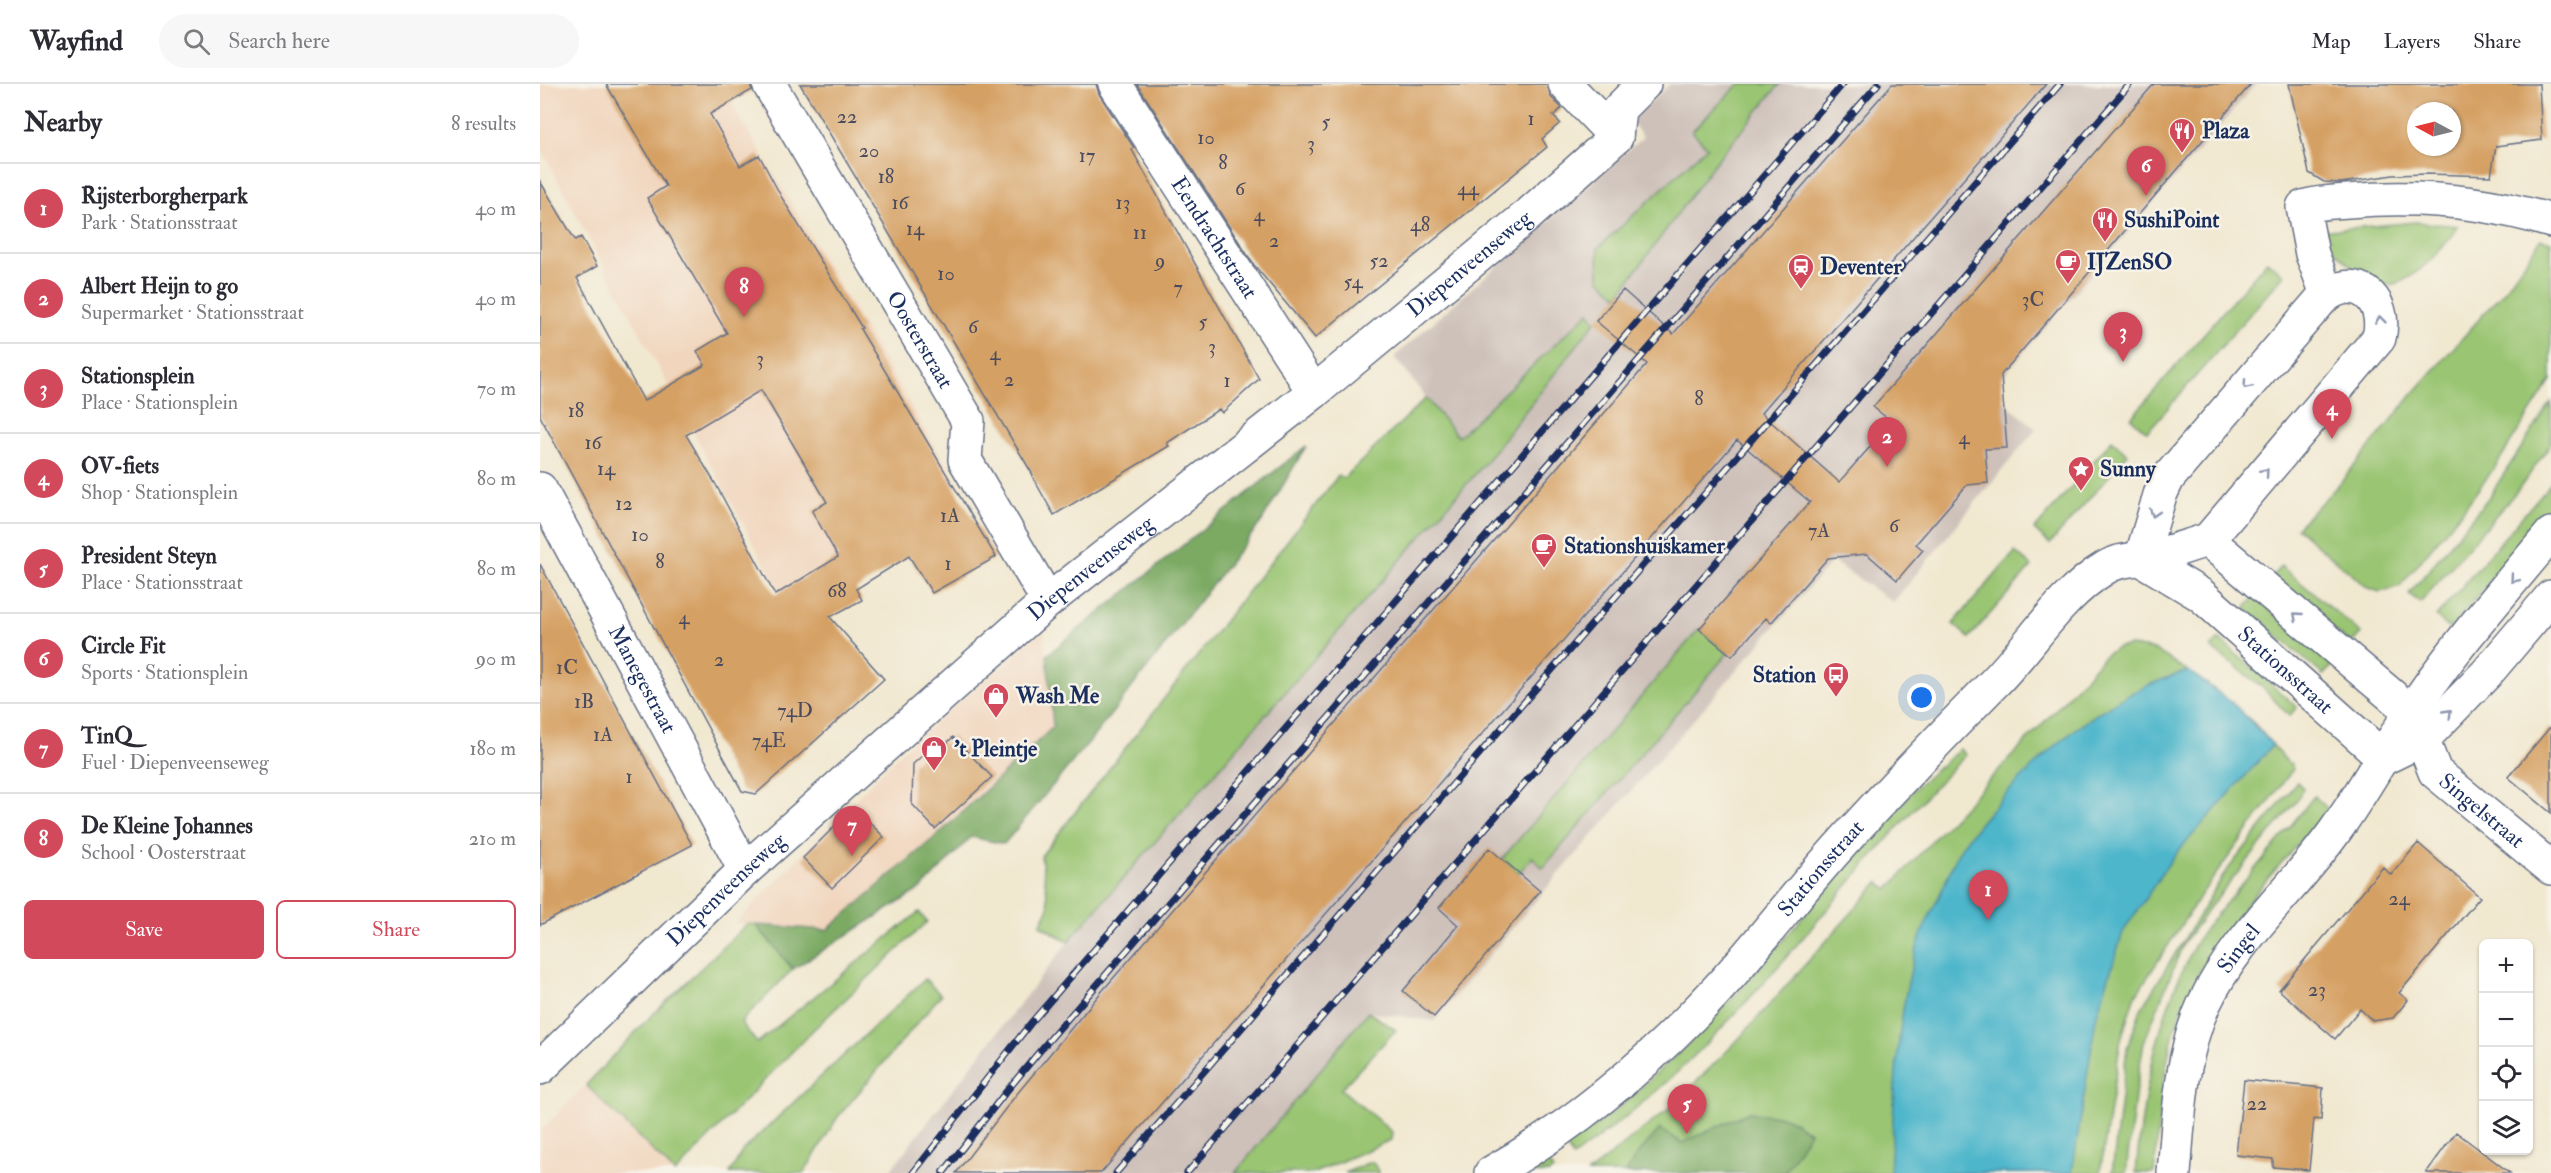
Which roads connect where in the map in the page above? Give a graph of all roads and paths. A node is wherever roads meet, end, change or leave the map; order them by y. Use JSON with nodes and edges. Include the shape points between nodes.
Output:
{"nodes":[{"id":1,"x":769,"y":84,"type":"edge"},
{"id":2,"x":1116,"y":84,"type":"edge"},
{"id":3,"x":1565,"y":84,"type":"edge"},
{"id":4,"x":1644,"y":84,"type":"edge"},
{"id":5,"x":1616,"y":137,"type":"junction"},
{"id":6,"x":2551,"y":221,"type":"edge"},
{"id":7,"x":2327,"y":294,"type":"junction"},
{"id":8,"x":1314,"y":392,"type":"junction"},
{"id":9,"x":540,"y":489,"type":"edge"},
{"id":10,"x":2551,"y":534,"type":"edge"},
{"id":11,"x":2208,"y":540,"type":"junction"},
{"id":12,"x":2141,"y":559,"type":"junction"},
{"id":13,"x":2551,"y":597,"type":"edge"},
{"id":14,"x":1048,"y":602,"type":"junction"},
{"id":15,"x":2417,"y":725,"type":"junction"},
{"id":16,"x":2384,"y":758,"type":"junction"},
{"id":17,"x":2435,"y":772,"type":"junction"},
{"id":18,"x":2551,"y":868,"type":"edge"},
{"id":19,"x":746,"y":870,"type":"junction"},
{"id":20,"x":540,"y":1068,"type":"edge"},
{"id":21,"x":1491,"y":1173,"type":"edge"},
{"id":22,"x":2174,"y":1173,"type":"edge"}],
"edges":[{"from":1,"to":14,"type":"street","name":"Oosterstraat","via":[[968,421],[965,460]]},
{"from":2,"to":8,"type":"street","name":"Eendrachtstraat"},
{"from":3,"to":5,"type":"street"},
{"from":4,"to":5,"type":"street","via":[[1619,109]]},
{"from":5,"to":8,"type":"street","name":"Diepenveenseweg"},
{"from":6,"to":7,"type":"street","via":[[2458,202],[2372,199],[2314,203],[2303,207],[2312,254]]},
{"from":11,"to":7,"type":"street","one_way":true,"via":[[2379,338],[2382,315],[2370,296],[2349,288]]},
{"from":7,"to":12,"type":"street","one_way":true,"via":[[2168,478]]},
{"from":8,"to":14,"type":"street","name":"Diepenveenseweg"},
{"from":9,"to":19,"type":"street","name":"Manegestraat"},
{"from":10,"to":15,"type":"street","name":"Singel","one_way":true,"via":[[2472,630]]},
{"from":11,"to":12,"type":"street","name":"Stationsstraat"},
{"from":15,"to":11,"type":"street","one_way":true},
{"from":12,"to":16,"type":"street","name":"Stationsstraat","via":[[2201,595]]},
{"from":12,"to":21,"type":"street","name":"Stationsstraat","via":[[2122,560],[2086,580],[1998,680],[1894,786],[1691,1017],[1600,1101],[1538,1146]]},
{"from":15,"to":13,"type":"street","name":"Singel","one_way":true,"via":[[2486,674]]},
{"from":14,"to":19,"type":"street","name":"Diepenveenseweg"},
{"from":15,"to":16,"type":"street","name":"Singel"},
{"from":15,"to":17,"type":"street","name":"Singelstraat"},
{"from":16,"to":17,"type":"street","name":"Stationsstraat"},
{"from":16,"to":22,"type":"street","name":"Singel","via":[[2334,832],[2231,957],[2204,1005],[2186,1065]]},
{"from":17,"to":18,"type":"street","name":"Singelstraat"},
{"from":19,"to":20,"type":"street","name":"Diepenveenseweg"}]}
